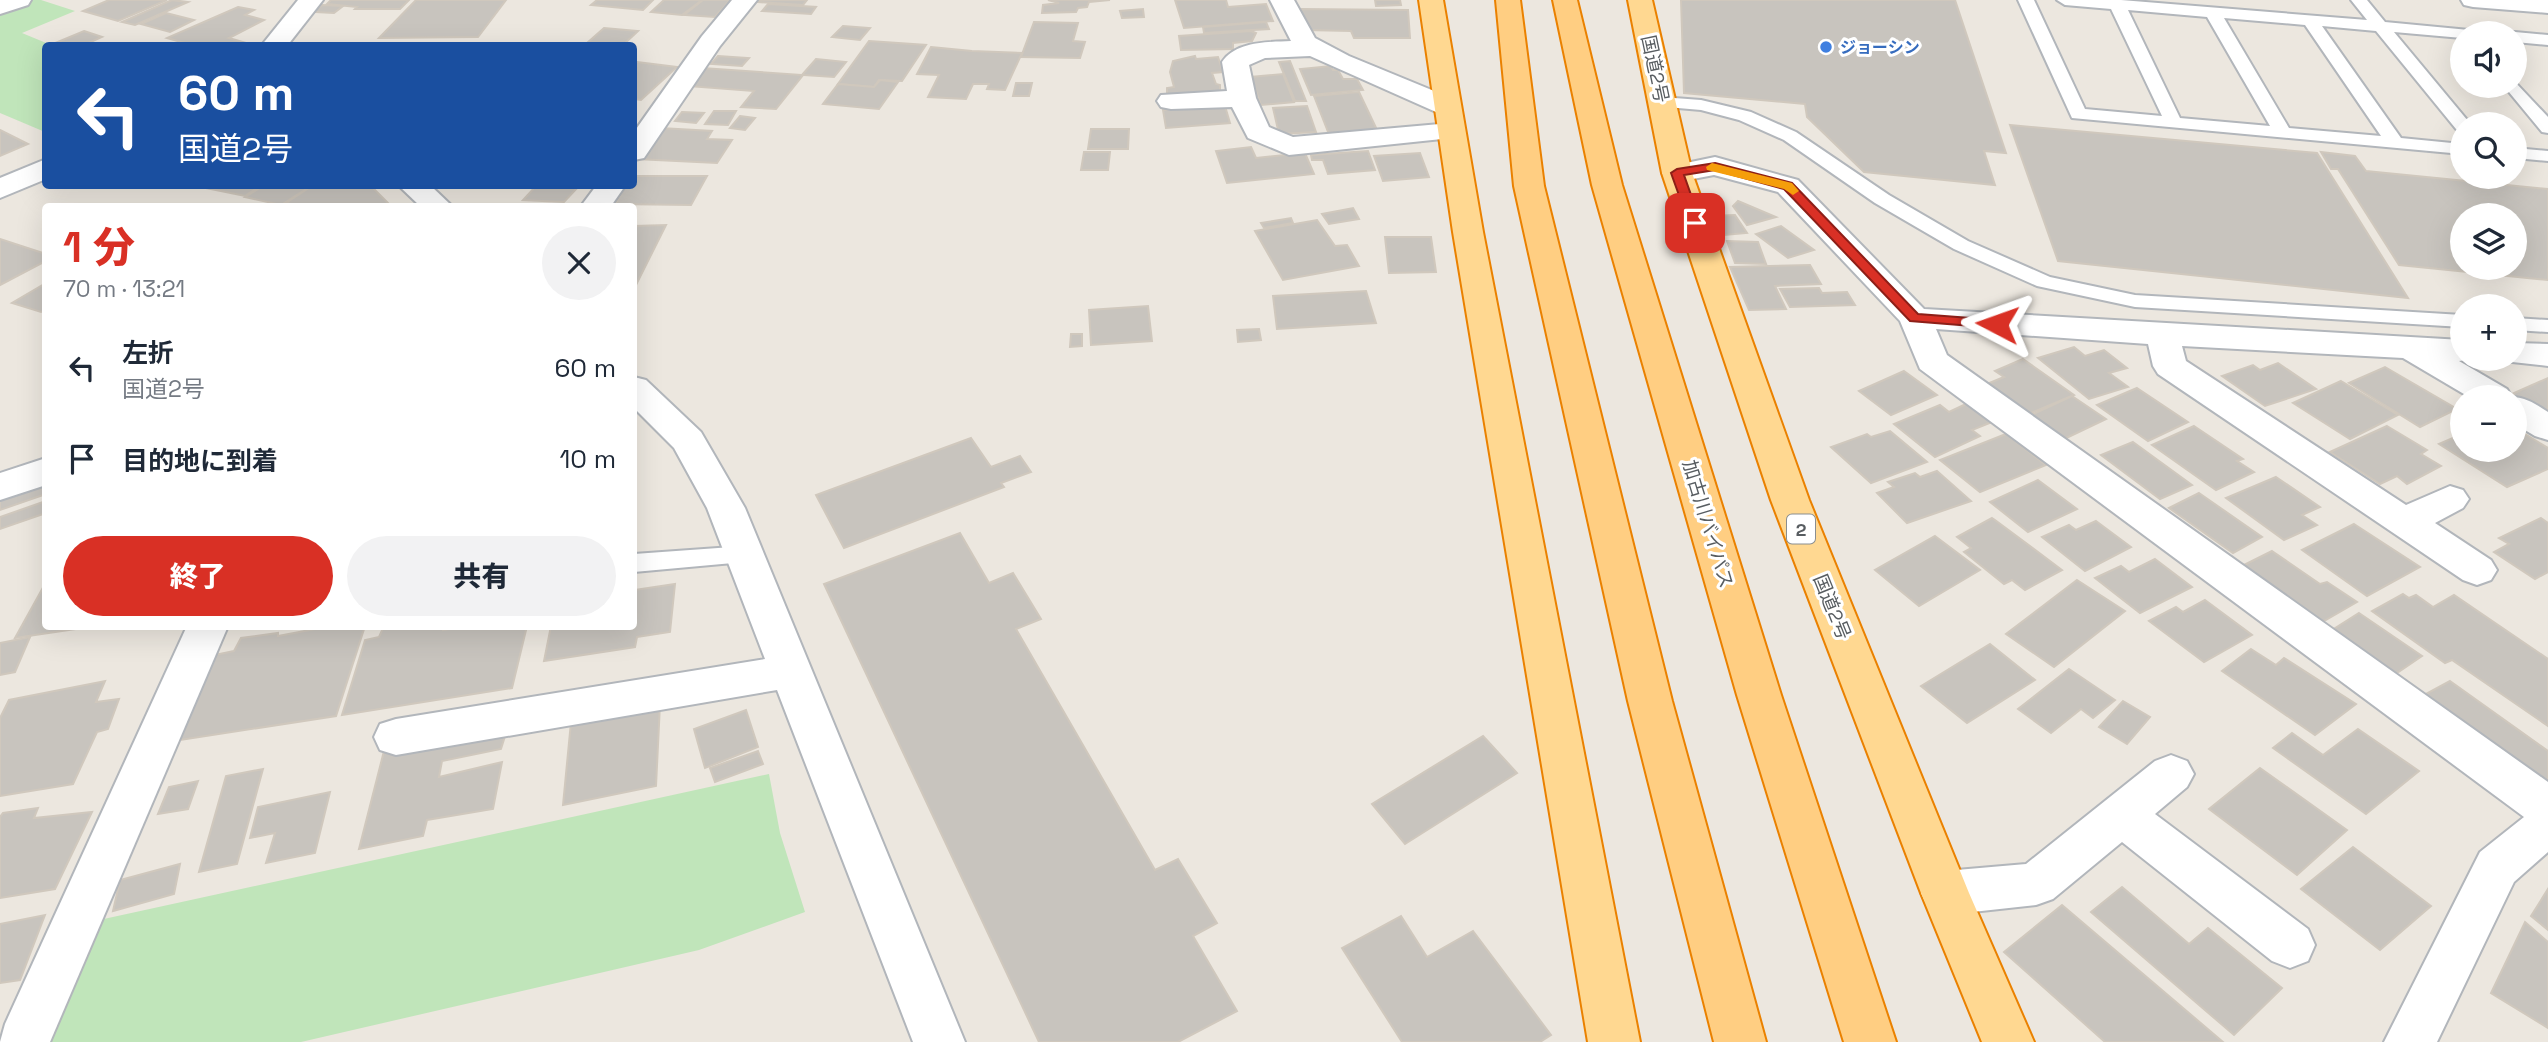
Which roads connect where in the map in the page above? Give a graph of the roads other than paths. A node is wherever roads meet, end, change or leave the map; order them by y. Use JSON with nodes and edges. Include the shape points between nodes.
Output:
{"nodes":[{"id":1,"x":19,"y":0,"type":"edge"},
{"id":2,"x":311,"y":0,"type":"edge"},
{"id":3,"x":745,"y":0,"type":"edge"},
{"id":4,"x":1282,"y":0,"type":"edge"},
{"id":5,"x":1431,"y":0,"type":"edge"},
{"id":6,"x":1508,"y":0,"type":"edge"},
{"id":7,"x":1565,"y":0,"type":"edge"},
{"id":8,"x":1640,"y":0,"type":"edge"},
{"id":9,"x":2026,"y":0,"type":"edge"},
{"id":10,"x":2065,"y":0,"type":"edge"},
{"id":11,"x":2359,"y":0,"type":"edge"},
{"id":12,"x":2473,"y":0,"type":"edge"},
{"id":13,"x":2118,"y":6,"type":"junction"},
{"id":14,"x":2548,"y":6,"type":"edge"},
{"id":15,"x":0,"y":7,"type":"edge"},
{"id":16,"x":2213,"y":13,"type":"junction"},
{"id":17,"x":2310,"y":21,"type":"junction"},
{"id":18,"x":2381,"y":27,"type":"junction"},
{"id":19,"x":2450,"y":32,"type":"edge"},
{"id":20,"x":2527,"y":38,"type":"edge"},
{"id":21,"x":2548,"y":40,"type":"edge"},
{"id":22,"x":276,"y":42,"type":"edge"},
{"id":23,"x":1315,"y":48,"type":"junction"},
{"id":24,"x":1242,"y":97,"type":"junction"},
{"id":25,"x":2522,"y":98,"type":"edge"},
{"id":26,"x":1171,"y":101,"type":"dead end"},
{"id":27,"x":1661,"y":102,"type":"junction"},
{"id":28,"x":2451,"y":112,"type":"edge"},
{"id":29,"x":1449,"y":119,"type":"junction"},
{"id":30,"x":2174,"y":123,"type":"junction"},
{"id":31,"x":2548,"y":128,"type":"edge"},
{"id":32,"x":2283,"y":133,"type":"junction"},
{"id":33,"x":2395,"y":143,"type":"junction"},
{"id":34,"x":637,"y":148,"type":"edge"},
{"id":35,"x":2450,"y":148,"type":"edge"},
{"id":36,"x":2527,"y":154,"type":"edge"},
{"id":37,"x":2548,"y":156,"type":"edge"},
{"id":38,"x":42,"y":170,"type":"edge"},
{"id":39,"x":1677,"y":173,"type":"junction"},
{"id":40,"x":0,"y":189,"type":"edge"},
{"id":41,"x":417,"y":189,"type":"edge"},
{"id":42,"x":434,"y":203,"type":"edge"},
{"id":43,"x":1914,"y":318,"type":"junction"},
{"id":44,"x":2450,"y":320,"type":"edge"},
{"id":45,"x":2527,"y":325,"type":"edge"},
{"id":46,"x":2548,"y":326,"type":"edge"},
{"id":47,"x":2162,"y":335,"type":"junction"},
{"id":48,"x":2410,"y":348,"type":"junction"},
{"id":49,"x":2450,"y":350,"type":"edge"},
{"id":50,"x":2527,"y":354,"type":"edge"},
{"id":51,"x":2548,"y":355,"type":"edge"},
{"id":52,"x":2474,"y":385,"type":"edge"},
{"id":53,"x":637,"y":391,"type":"edge"},
{"id":54,"x":2527,"y":415,"type":"edge"},
{"id":55,"x":2548,"y":428,"type":"edge"},
{"id":56,"x":42,"y":472,"type":"edge"},
{"id":57,"x":0,"y":487,"type":"edge"},
{"id":58,"x":2450,"y":499,"type":"dead end"},
{"id":59,"x":2404,"y":522,"type":"junction"},
{"id":60,"x":746,"y":555,"type":"junction"},
{"id":61,"x":637,"y":564,"type":"edge"},
{"id":62,"x":2477,"y":570,"type":"dead end"},
{"id":63,"x":206,"y":630,"type":"edge"},
{"id":64,"x":793,"y":671,"type":"junction"},
{"id":65,"x":396,"y":737,"type":"dead end"},
{"id":66,"x":2171,"y":774,"type":"dead end"},
{"id":67,"x":2548,"y":808,"type":"edge"},
{"id":68,"x":2122,"y":815,"type":"junction"},
{"id":69,"x":2548,"y":830,"type":"edge"},
{"id":70,"x":1945,"y":893,"type":"junction"},
{"id":71,"x":2290,"y":945,"type":"dead end"},
{"id":72,"x":24,"y":1042,"type":"edge"},
{"id":73,"x":939,"y":1042,"type":"edge"},
{"id":74,"x":1614,"y":1042,"type":"edge"},
{"id":75,"x":1740,"y":1042,"type":"edge"},
{"id":76,"x":1870,"y":1042,"type":"edge"},
{"id":77,"x":2008,"y":1042,"type":"edge"},
{"id":78,"x":2410,"y":1042,"type":"edge"}],
"edges":[{"from":1,"to":15,"type":"street"},
{"from":2,"to":22,"type":"street"},
{"from":3,"to":34,"type":"street"},
{"from":4,"to":23,"type":"street","via":[[1305,43]]},
{"from":5,"to":29,"type":"highway"},
{"from":6,"to":75,"type":"highway","via":[[1529,186],[1650,701]]},
{"from":7,"to":76,"type":"highway","name":"加古川バイパス","via":[[1607,185],[1759,695]]},
{"from":8,"to":27,"type":"highway","name":"国道2号","number":"2"},
{"from":9,"to":30,"type":"lane","via":[[2078,114]]},
{"from":10,"to":13,"type":"lane"},
{"from":11,"to":18,"type":"lane"},
{"from":12,"to":14,"type":"street"},
{"from":13,"to":16,"type":"lane"},
{"from":13,"to":30,"type":"lane"},
{"from":16,"to":17,"type":"lane"},
{"from":16,"to":32,"type":"lane"},
{"from":17,"to":18,"type":"lane"},
{"from":17,"to":33,"type":"lane"},
{"from":18,"to":19,"type":"lane"},
{"from":18,"to":28,"type":"lane"},
{"from":20,"to":21,"type":"lane"},
{"from":23,"to":24,"type":"street","via":[[1260,50],[1235,62]]},
{"from":23,"to":29,"type":"street","via":[[1391,84]]},
{"from":24,"to":26,"type":"street"},
{"from":24,"to":29,"type":"street","via":[[1258,132],[1289,146]]},
{"from":25,"to":31,"type":"lane"},
{"from":27,"to":39,"type":"highway","name":"国道2号","number":"2"},
{"from":27,"to":44,"type":"lane","via":[[1701,105],[1745,116],[1790,136],[1882,199],[1961,245],[2044,282],[2135,300]]},
{"from":29,"to":74,"type":"highway"},
{"from":30,"to":32,"type":"lane"},
{"from":32,"to":33,"type":"lane"},
{"from":33,"to":35,"type":"lane"},
{"from":36,"to":37,"type":"lane"},
{"from":38,"to":40,"type":"street"},
{"from":39,"to":43,"type":"street","via":[[1715,166],[1788,186]]},
{"from":39,"to":70,"type":"highway","name":"国道2号","number":"2","via":[[1790,500]]},
{"from":41,"to":42,"type":"street"},
{"from":43,"to":47,"type":"street"},
{"from":43,"to":67,"type":"street","via":[[1932,361]]},
{"from":45,"to":46,"type":"lane"},
{"from":47,"to":48,"type":"street"},
{"from":47,"to":59,"type":"street","via":[[2170,366]]},
{"from":48,"to":49,"type":"street"},
{"from":48,"to":52,"type":"street"},
{"from":50,"to":51,"type":"street"},
{"from":53,"to":60,"type":"street","via":[[688,441]]},
{"from":54,"to":55,"type":"street"},
{"from":56,"to":57,"type":"street"},
{"from":58,"to":59,"type":"street"},
{"from":59,"to":62,"type":"street"},
{"from":60,"to":61,"type":"lane"},
{"from":60,"to":64,"type":"street"},
{"from":63,"to":72,"type":"street"},
{"from":64,"to":65,"type":"street"},
{"from":64,"to":73,"type":"street"},
{"from":66,"to":68,"type":"street"},
{"from":68,"to":70,"type":"street","via":[[2036,884]]},
{"from":68,"to":71,"type":"street"},
{"from":69,"to":78,"type":"street","via":[[2538,832],[2497,867]]},
{"from":70,"to":77,"type":"highway","name":"国道2号","number":"2"}]}
